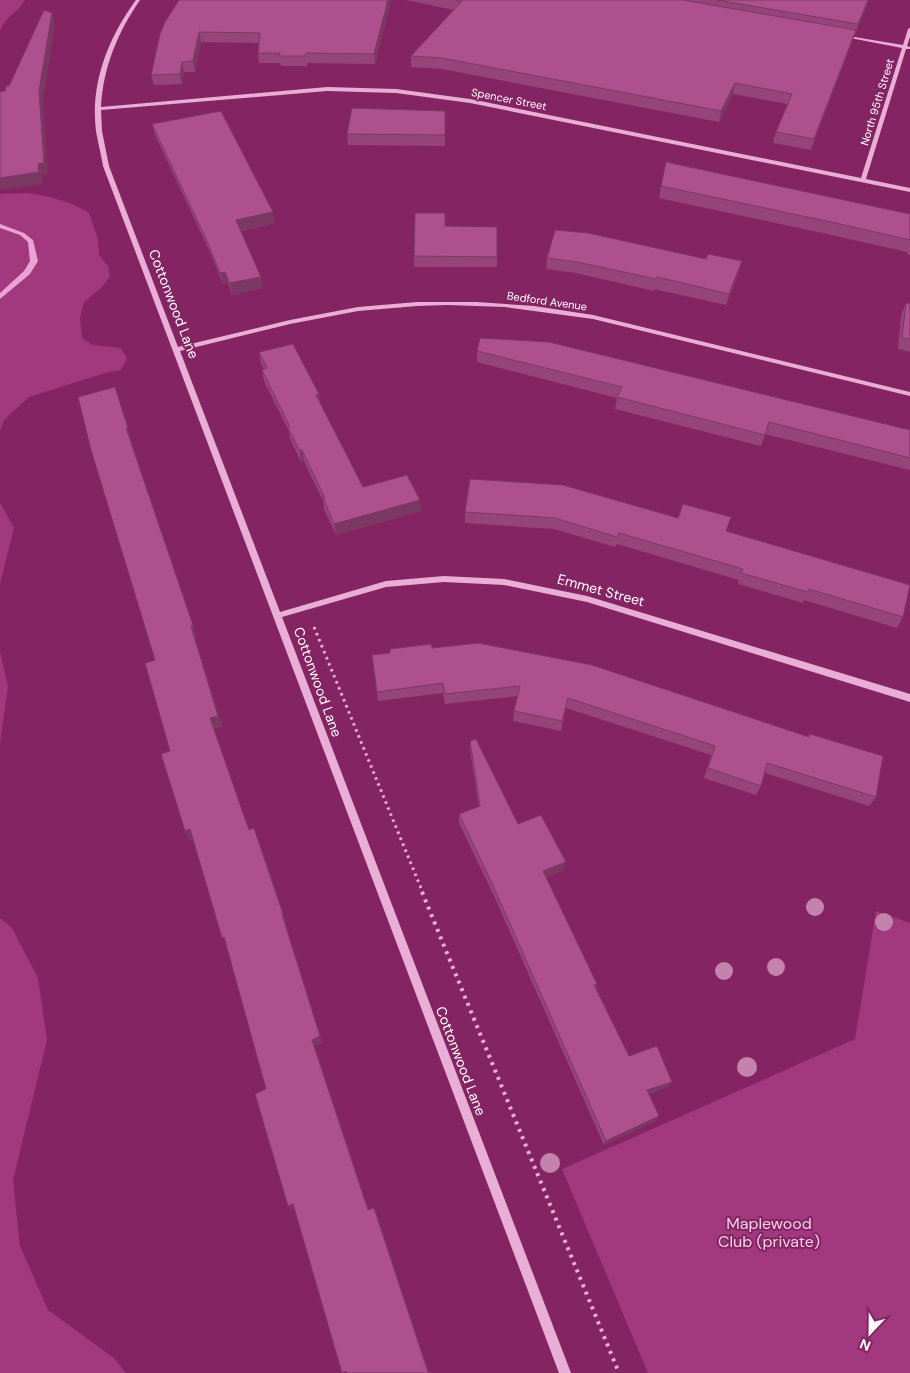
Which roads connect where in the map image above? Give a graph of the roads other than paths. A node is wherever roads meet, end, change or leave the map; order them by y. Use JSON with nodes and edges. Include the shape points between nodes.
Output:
{"nodes":[{"id":1,"x":138,"y":0,"type":"edge"},
{"id":2,"x":910,"y":29,"type":"edge"},
{"id":3,"x":837,"y":35,"type":"edge"},
{"id":4,"x":907,"y":47,"type":"edge"},
{"id":5,"x":98,"y":109,"type":"junction"},
{"id":6,"x":863,"y":181,"type":"junction"},
{"id":7,"x":910,"y":190,"type":"edge"},
{"id":8,"x":176,"y":350,"type":"junction"},
{"id":9,"x":910,"y":394,"type":"edge"},
{"id":10,"x":279,"y":615,"type":"junction"},
{"id":11,"x":910,"y":698,"type":"edge"},
{"id":12,"x":565,"y":1373,"type":"edge"}],
"edges":[{"from":1,"to":5,"type":"street","name":"Cottonwood Lane","via":[[117,32],[108,54],[100,84]]},
{"from":2,"to":4,"type":"street","name":"North 95th Street"},
{"from":3,"to":4,"type":"street"},
{"from":4,"to":6,"type":"street","name":"North 95th Street"},
{"from":5,"to":6,"type":"street","name":"Spencer Street","via":[[303,90],[396,91],[470,101]]},
{"from":5,"to":8,"type":"street","name":"Cottonwood Lane","via":[[106,166]]},
{"from":6,"to":7,"type":"street","name":"Spencer Street"},
{"from":8,"to":9,"type":"street","name":"Bedford Avenue","via":[[359,309],[452,303],[501,304],[593,317]]},
{"from":8,"to":10,"type":"street","name":"Cottonwood Lane"},
{"from":10,"to":11,"type":"street","name":"Emmet Street","via":[[386,584],[444,579],[504,582],[587,599]]},
{"from":10,"to":12,"type":"street","name":"Cottonwood Lane"}]}
